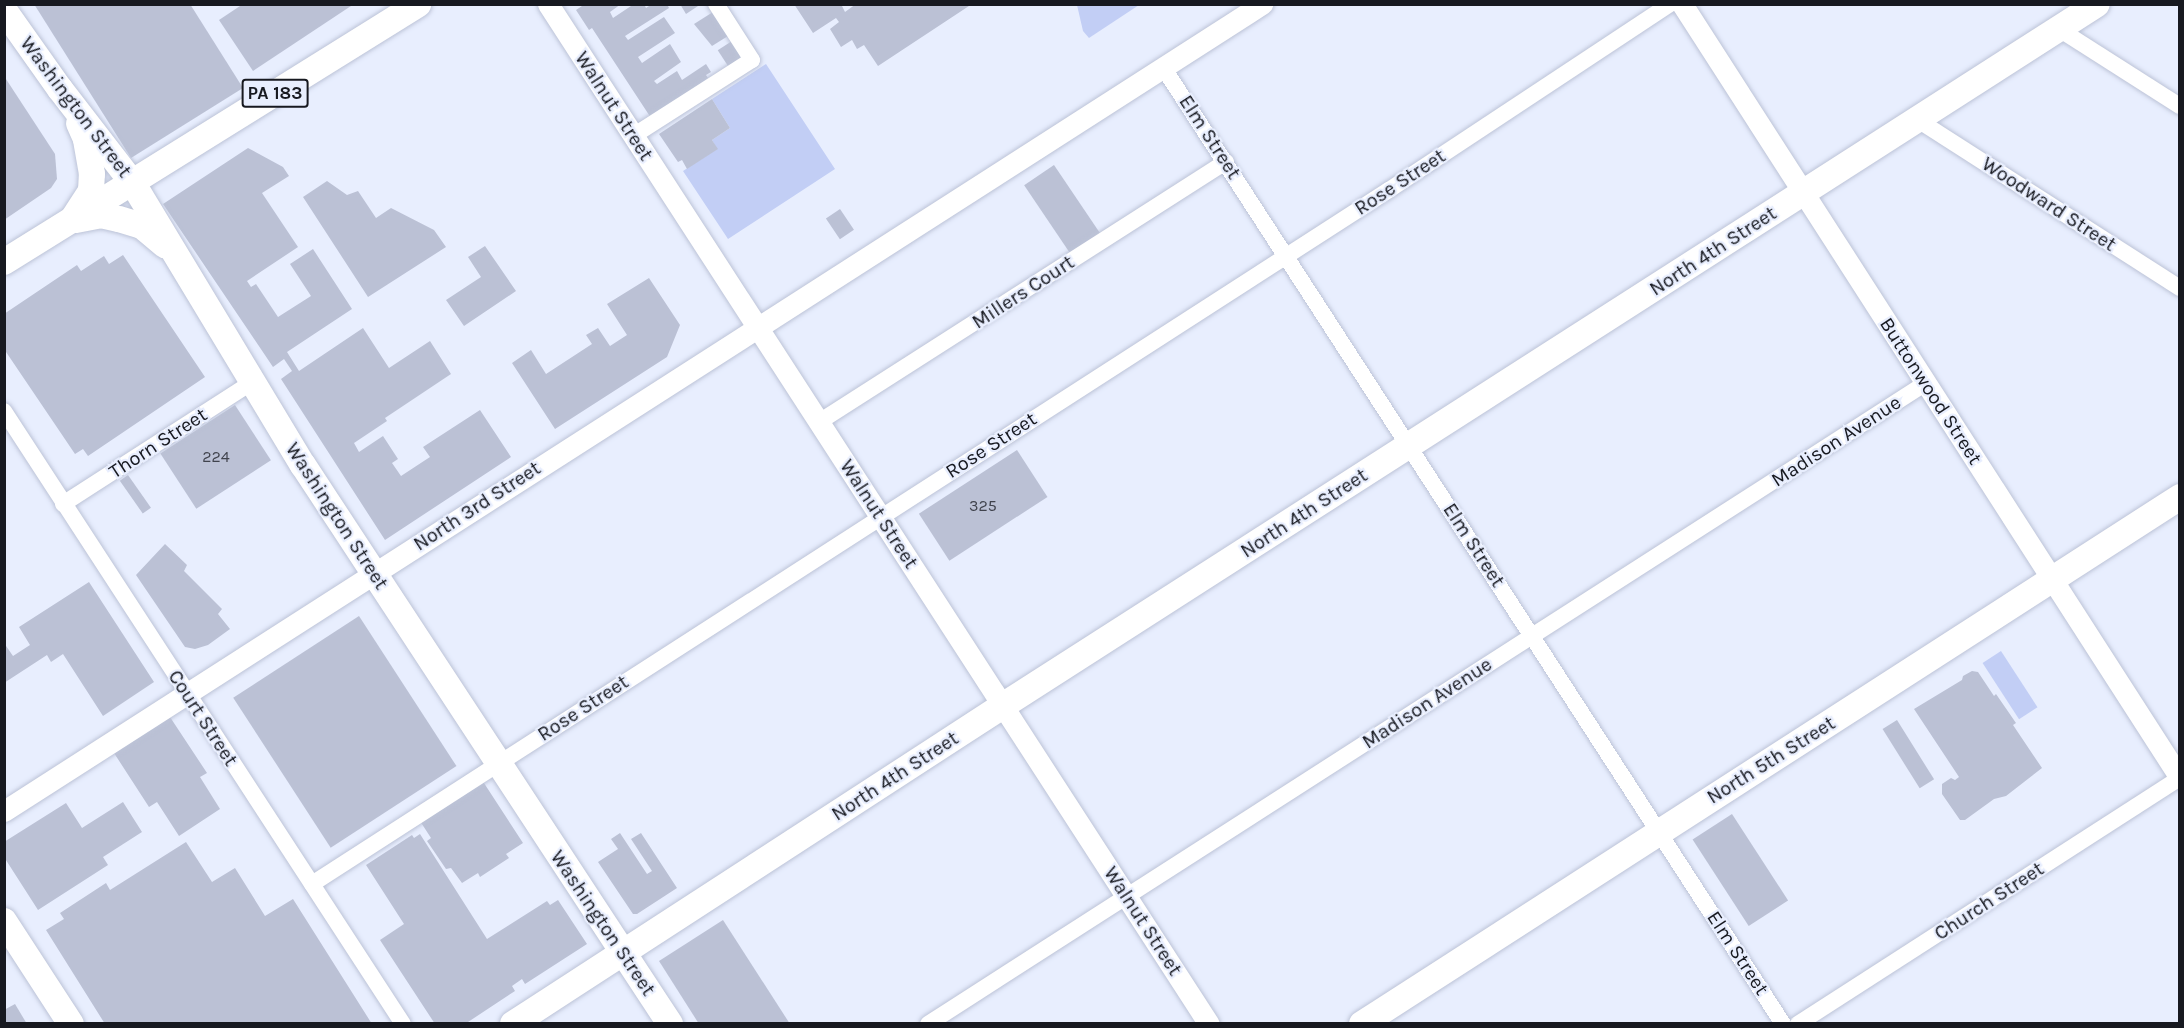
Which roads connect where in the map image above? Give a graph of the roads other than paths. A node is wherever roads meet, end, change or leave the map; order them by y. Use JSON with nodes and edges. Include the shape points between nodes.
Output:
{"nodes":[{"id":1,"x":418,"y":4,"type":"edge"},
{"id":2,"x":548,"y":4,"type":"edge"},
{"id":3,"x":716,"y":4,"type":"edge"},
{"id":4,"x":1262,"y":4,"type":"edge"},
{"id":5,"x":1670,"y":4,"type":"edge"},
{"id":6,"x":1682,"y":4,"type":"edge"},
{"id":7,"x":2097,"y":4,"type":"edge"},
{"id":8,"x":4,"y":10,"type":"edge"},
{"id":9,"x":2059,"y":29,"type":"junction"},
{"id":10,"x":1163,"y":67,"type":"junction"},
{"id":11,"x":60,"y":89,"type":"junction"},
{"id":12,"x":2180,"y":106,"type":"edge"},
{"id":13,"x":1918,"y":120,"type":"junction"},
{"id":14,"x":633,"y":136,"type":"junction"},
{"id":15,"x":1226,"y":162,"type":"junction"},
{"id":16,"x":132,"y":182,"type":"junction"},
{"id":17,"x":1803,"y":193,"type":"junction"},
{"id":18,"x":67,"y":224,"type":"junction"},
{"id":19,"x":1287,"y":255,"type":"junction"},
{"id":20,"x":4,"y":262,"type":"edge"},
{"id":21,"x":186,"y":270,"type":"junction"},
{"id":22,"x":2180,"y":288,"type":"edge"},
{"id":23,"x":757,"y":327,"type":"junction"},
{"id":24,"x":252,"y":382,"type":"junction"},
{"id":25,"x":1926,"y":383,"type":"junction"},
{"id":26,"x":4,"y":411,"type":"edge"},
{"id":27,"x":819,"y":422,"type":"junction"},
{"id":28,"x":1409,"y":445,"type":"junction"},
{"id":29,"x":2180,"y":497,"type":"edge"},
{"id":30,"x":63,"y":504,"type":"junction"},
{"id":31,"x":880,"y":516,"type":"junction"},
{"id":32,"x":374,"y":574,"type":"junction"},
{"id":33,"x":2053,"y":580,"type":"junction"},
{"id":34,"x":1532,"y":635,"type":"junction"},
{"id":35,"x":187,"y":694,"type":"junction"},
{"id":36,"x":1004,"y":705,"type":"junction"},
{"id":37,"x":498,"y":763,"type":"junction"},
{"id":38,"x":2180,"y":778,"type":"edge"},
{"id":39,"x":4,"y":811,"type":"edge"},
{"id":40,"x":1659,"y":831,"type":"junction"},
{"id":41,"x":312,"y":884,"type":"junction"},
{"id":42,"x":1126,"y":895,"type":"junction"},
{"id":43,"x":4,"y":921,"type":"edge"},
{"id":44,"x":622,"y":953,"type":"junction"},
{"id":45,"x":71,"y":1023,"type":"edge"},
{"id":46,"x":403,"y":1023,"type":"edge"},
{"id":47,"x":513,"y":1023,"type":"edge"},
{"id":48,"x":670,"y":1023,"type":"edge"},
{"id":49,"x":928,"y":1023,"type":"edge"},
{"id":50,"x":1209,"y":1023,"type":"edge"},
{"id":51,"x":1362,"y":1023,"type":"edge"},
{"id":52,"x":1783,"y":1023,"type":"edge"},
{"id":53,"x":1798,"y":1023,"type":"edge"}],
"edges":[{"from":1,"to":16,"type":"main road","number":"PA 183"},
{"from":2,"to":14,"type":"street","name":"Walnut Street"},
{"from":3,"to":14,"type":"street","via":[[752,60]]},
{"from":4,"to":10,"type":"street","name":"North 3rd Street"},
{"from":5,"to":19,"type":"street","name":"Rose Street"},
{"from":6,"to":17,"type":"street","name":"Buttonwood Street"},
{"from":7,"to":9,"type":"main road","name":"North 4th Street"},
{"from":8,"to":11,"type":"main road","name":"Washington Street"},
{"from":9,"to":12,"type":"street"},
{"from":9,"to":13,"type":"main road","name":"North 4th Street"},
{"from":10,"to":15,"type":"street","name":"Elm Street"},
{"from":10,"to":23,"type":"street","name":"North 3rd Street"},
{"from":11,"to":16,"type":"main road","name":"Washington Street"},
{"from":11,"to":18,"type":"main road","via":[[87,140],[93,174],[91,191]]},
{"from":13,"to":17,"type":"main road","name":"North 4th Street"},
{"from":13,"to":22,"type":"street","name":"Woodward Street"},
{"from":14,"to":23,"type":"street","name":"Walnut Street"},
{"from":15,"to":19,"type":"street","name":"Elm Street"},
{"from":15,"to":27,"type":"street","name":"Millers Court"},
{"from":16,"to":18,"type":"main road","number":"PA 183"},
{"from":16,"to":21,"type":"main road","name":"Washington Street"},
{"from":17,"to":25,"type":"street","name":"Buttonwood Street"},
{"from":17,"to":28,"type":"main road","name":"North 4th Street"},
{"from":18,"to":20,"type":"main road"},
{"from":18,"to":21,"type":"main road","via":[[101,215],[142,226],[159,238]]},
{"from":19,"to":28,"type":"street","name":"Elm Street"},
{"from":19,"to":31,"type":"street","name":"Rose Street"},
{"from":21,"to":24,"type":"main road","name":"Washington Street"},
{"from":23,"to":27,"type":"street","name":"Walnut Street"},
{"from":23,"to":32,"type":"street","name":"North 3rd Street"},
{"from":24,"to":30,"type":"street","name":"Thorn Street"},
{"from":24,"to":32,"type":"main road","name":"Washington Street"},
{"from":25,"to":33,"type":"street","name":"Buttonwood Street"},
{"from":25,"to":34,"type":"street","name":"Madison Avenue"},
{"from":26,"to":30,"type":"street","name":"Court Street"},
{"from":27,"to":31,"type":"street","name":"Walnut Street"},
{"from":28,"to":34,"type":"street","name":"Elm Street"},
{"from":28,"to":36,"type":"main road","name":"North 4th Street"},
{"from":29,"to":33,"type":"main road","name":"North 5th Street"},
{"from":30,"to":35,"type":"street","name":"Court Street"},
{"from":31,"to":36,"type":"street","name":"Walnut Street"},
{"from":31,"to":37,"type":"street","name":"Rose Street"},
{"from":32,"to":35,"type":"street","name":"North 3rd Street"},
{"from":32,"to":37,"type":"main road","name":"Washington Street"},
{"from":33,"to":38,"type":"street","name":"Buttonwood Street"},
{"from":33,"to":40,"type":"main road","name":"North 5th Street"},
{"from":34,"to":40,"type":"street","name":"Elm Street"},
{"from":34,"to":42,"type":"street","name":"Madison Avenue"},
{"from":35,"to":39,"type":"street","name":"North 3rd Street"},
{"from":35,"to":41,"type":"street","name":"Court Street"},
{"from":36,"to":42,"type":"street","name":"Walnut Street"},
{"from":36,"to":44,"type":"main road","name":"North 4th Street"},
{"from":37,"to":41,"type":"street","name":"Rose Street"},
{"from":37,"to":44,"type":"main road","name":"Washington Street"},
{"from":38,"to":53,"type":"street","name":"Church Street"},
{"from":40,"to":51,"type":"main road","name":"North 5th Street"},
{"from":40,"to":52,"type":"street","name":"Elm Street"},
{"from":41,"to":46,"type":"street","name":"Court Street"},
{"from":42,"to":49,"type":"street","name":"Madison Avenue"},
{"from":42,"to":50,"type":"street","name":"Walnut Street"},
{"from":43,"to":45,"type":"main road"},
{"from":44,"to":47,"type":"main road","name":"North 4th Street"},
{"from":44,"to":48,"type":"main road","name":"Washington Street"}]}
